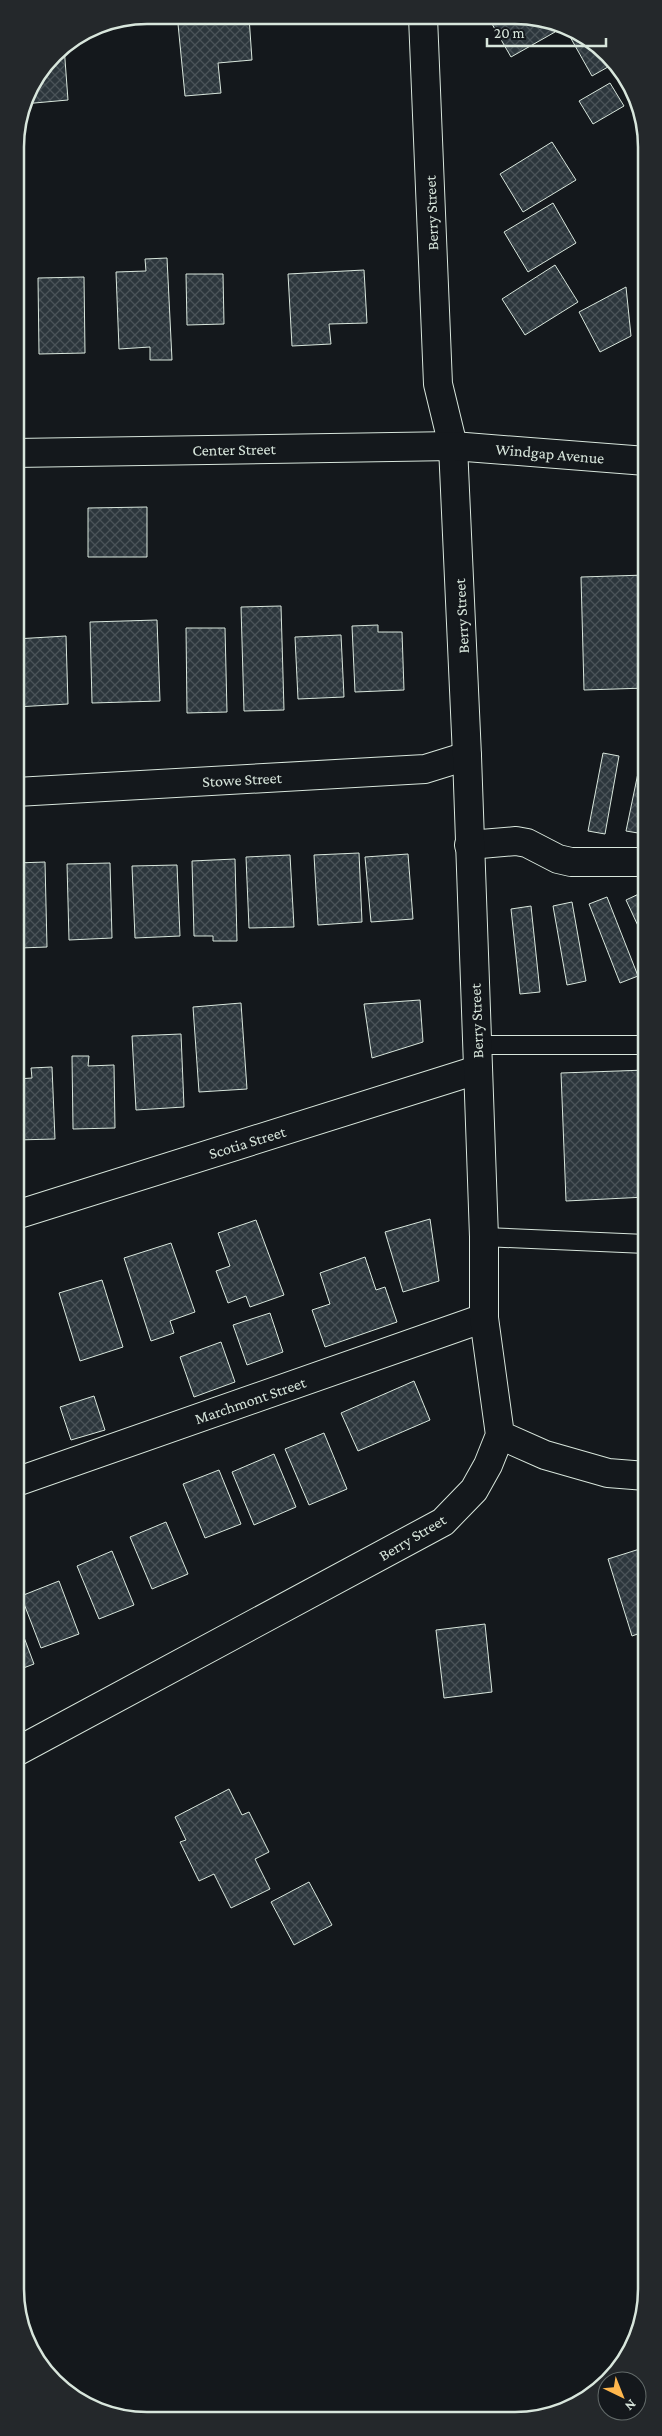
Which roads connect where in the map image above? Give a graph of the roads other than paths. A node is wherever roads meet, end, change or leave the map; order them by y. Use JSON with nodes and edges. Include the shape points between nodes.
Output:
{"nodes":[{"id":1,"x":423,"y":24,"type":"edge"},
{"id":2,"x":454,"y":446,"type":"junction"},
{"id":3,"x":24,"y":453,"type":"edge"},
{"id":4,"x":638,"y":460,"type":"edge"},
{"id":5,"x":468,"y":756,"type":"junction"},
{"id":6,"x":24,"y":792,"type":"edge"},
{"id":7,"x":469,"y":845,"type":"junction"},
{"id":8,"x":638,"y":862,"type":"edge"},
{"id":9,"x":638,"y":1045,"type":"edge"},
{"id":10,"x":477,"y":1057,"type":"junction"},
{"id":11,"x":24,"y":1212,"type":"edge"},
{"id":12,"x":484,"y":1237,"type":"junction"},
{"id":13,"x":638,"y":1244,"type":"edge"},
{"id":14,"x":484,"y":1318,"type":"junction"},
{"id":15,"x":500,"y":1435,"type":"junction"},
{"id":16,"x":638,"y":1475,"type":"edge"},
{"id":17,"x":24,"y":1479,"type":"edge"},
{"id":18,"x":24,"y":1748,"type":"edge"}],
"edges":[{"from":1,"to":2,"type":"street","name":"Berry Street","via":[[438,384]]},
{"from":2,"to":3,"type":"street","name":"Center Street"},
{"from":2,"to":4,"type":"street","name":"Windgap Avenue"},
{"from":2,"to":5,"type":"street","name":"Berry Street"},
{"from":5,"to":6,"type":"street","name":"Stowe Street","via":[[425,769]]},
{"from":5,"to":7,"type":"street","name":"Berry Street"},
{"from":7,"to":8,"type":"street","via":[[516,841],[572,862]]},
{"from":7,"to":10,"type":"street","name":"Berry Street"},
{"from":9,"to":10,"type":"lane"},
{"from":10,"to":11,"type":"street","name":"Scotia Street"},
{"from":10,"to":12,"type":"street","name":"Berry Street"},
{"from":12,"to":13,"type":"lane"},
{"from":12,"to":14,"type":"street","name":"Berry Street"},
{"from":14,"to":15,"type":"street","name":"Berry Street"},
{"from":14,"to":17,"type":"street","name":"Marchmont Street"},
{"from":15,"to":16,"type":"street","via":[[545,1455],[599,1471]]},
{"from":15,"to":18,"type":"street","name":"Berry Street","via":[[474,1490],[443,1522]]}]}
